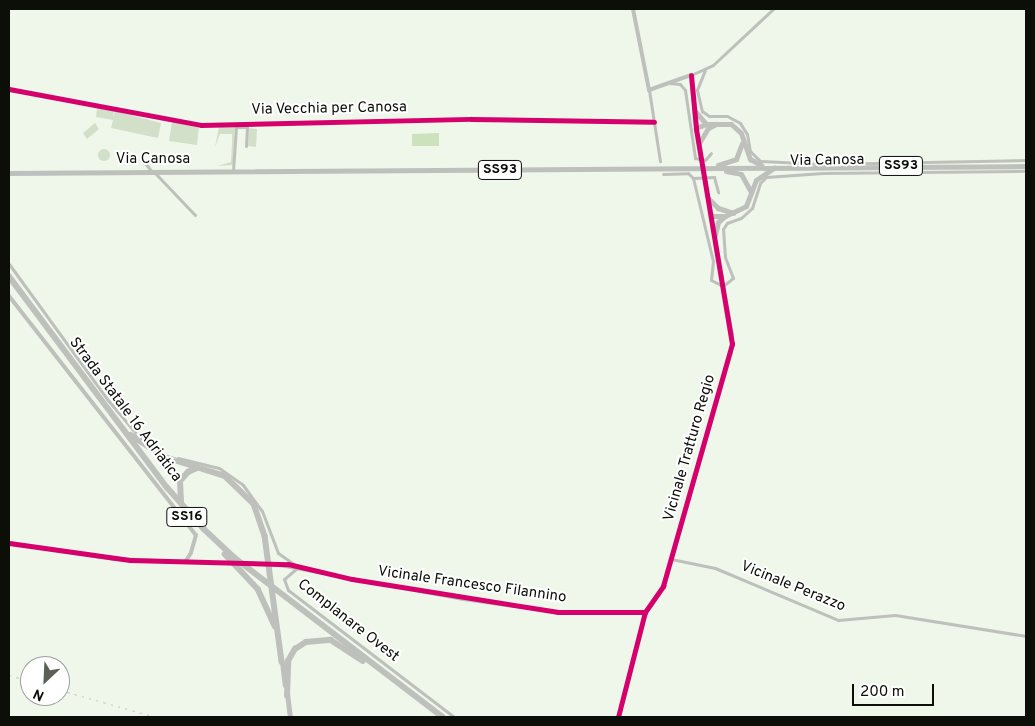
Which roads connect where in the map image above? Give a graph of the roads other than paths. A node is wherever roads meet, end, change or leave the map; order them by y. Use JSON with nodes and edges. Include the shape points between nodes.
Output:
{"nodes":[{"id":1,"x":633,"y":9,"type":"edge"},
{"id":2,"x":773,"y":9,"type":"edge"},
{"id":3,"x":704,"y":70,"type":"junction"},
{"id":4,"x":692,"y":75,"type":"junction"},
{"id":5,"x":684,"y":78,"type":"junction"},
{"id":6,"x":668,"y":83,"type":"junction"},
{"id":7,"x":690,"y":88,"type":"junction"},
{"id":8,"x":9,"y":89,"type":"edge"},
{"id":9,"x":649,"y":90,"type":"junction"},
{"id":10,"x":694,"y":110,"type":"junction"},
{"id":11,"x":654,"y":122,"type":"junction"},
{"id":12,"x":707,"y":126,"type":"junction"},
{"id":13,"x":696,"y":128,"type":"junction"},
{"id":14,"x":743,"y":140,"type":"junction"},
{"id":15,"x":699,"y":143,"type":"junction"},
{"id":16,"x":246,"y":146,"type":"dead end"},
{"id":17,"x":234,"y":148,"type":"junction"},
{"id":18,"x":241,"y":149,"type":"dead end"},
{"id":19,"x":710,"y":153,"type":"dead end"},
{"id":20,"x":1026,"y":160,"type":"edge"},
{"id":21,"x":660,"y":161,"type":"dead end"},
{"id":22,"x":145,"y":163,"type":"dead end"},
{"id":23,"x":1026,"y":166,"type":"edge"},
{"id":24,"x":776,"y":167,"type":"junction"},
{"id":25,"x":703,"y":168,"type":"junction"},
{"id":26,"x":1026,"y":171,"type":"edge"},
{"id":27,"x":153,"y":172,"type":"junction"},
{"id":28,"x":233,"y":172,"type":"junction"},
{"id":29,"x":9,"y":173,"type":"edge"},
{"id":30,"x":663,"y":174,"type":"dead end"},
{"id":31,"x":693,"y":178,"type":"junction"},
{"id":32,"x":718,"y":192,"type":"dead end"},
{"id":33,"x":751,"y":193,"type":"junction"},
{"id":34,"x":709,"y":199,"type":"junction"},
{"id":35,"x":725,"y":213,"type":"junction"},
{"id":36,"x":195,"y":215,"type":"dead end"},
{"id":37,"x":712,"y":216,"type":"junction"},
{"id":38,"x":715,"y":235,"type":"junction"},
{"id":39,"x":9,"y":264,"type":"edge"},
{"id":40,"x":9,"y":276,"type":"edge"},
{"id":41,"x":9,"y":282,"type":"edge"},
{"id":42,"x":723,"y":286,"type":"junction"},
{"id":43,"x":9,"y":296,"type":"edge"},
{"id":44,"x":46,"y":329,"type":"junction"},
{"id":45,"x":109,"y":410,"type":"junction"},
{"id":46,"x":202,"y":467,"type":"junction"},
{"id":47,"x":204,"y":530,"type":"junction"},
{"id":48,"x":9,"y":543,"type":"edge"},
{"id":49,"x":225,"y":553,"type":"junction"},
{"id":50,"x":671,"y":559,"type":"junction"},
{"id":51,"x":185,"y":562,"type":"junction"},
{"id":52,"x":228,"y":563,"type":"dead end"},
{"id":53,"x":247,"y":563,"type":"dead end"},
{"id":54,"x":269,"y":563,"type":"junction"},
{"id":55,"x":298,"y":567,"type":"junction"},
{"id":56,"x":645,"y":612,"type":"junction"},
{"id":57,"x":1026,"y":636,"type":"edge"},
{"id":58,"x":364,"y":661,"type":"junction"},
{"id":59,"x":282,"y":662,"type":"junction"},
{"id":60,"x":287,"y":696,"type":"junction"},
{"id":61,"x":290,"y":717,"type":"edge"},
{"id":62,"x":437,"y":717,"type":"edge"},
{"id":63,"x":443,"y":717,"type":"edge"},
{"id":64,"x":454,"y":717,"type":"edge"},
{"id":65,"x":618,"y":717,"type":"edge"}],
"edges":[{"from":1,"to":9,"type":"street"},
{"from":2,"to":3,"type":"street"},
{"from":3,"to":4,"type":"street"},
{"from":3,"to":20,"type":"street","name":"Via Canosa","via":[[698,90],[699,104],[705,114],[727,116],[740,123],[747,134],[750,151],[760,161],[829,164]]},
{"from":4,"to":5,"type":"street"},
{"from":4,"to":7,"type":"street"},
{"from":5,"to":6,"type":"street"},
{"from":5,"to":7,"type":"street"},
{"from":6,"to":9,"type":"street"},
{"from":6,"to":19,"type":"street","via":[[680,84],[685,90],[695,158],[705,160]]},
{"from":7,"to":10,"type":"street"},
{"from":8,"to":11,"type":"street","name":"Via Vecchia per Canosa","via":[[201,124],[471,119]]},
{"from":9,"to":11,"type":"street"},
{"from":10,"to":12,"type":"main road"},
{"from":10,"to":13,"type":"street"},
{"from":11,"to":21,"type":"street"},
{"from":12,"to":13,"type":"main road"},
{"from":12,"to":14,"type":"main road","via":[[718,122],[736,128]]},
{"from":12,"to":15,"type":"main road"},
{"from":13,"to":15,"type":"street"},
{"from":14,"to":24,"type":"main road","via":[[750,159],[756,164]]},
{"from":14,"to":25,"type":"main road","via":[[736,159]]},
{"from":15,"to":34,"type":"street"},
{"from":16,"to":17,"type":"street","via":[[247,127],[236,127]]},
{"from":17,"to":18,"type":"street"},
{"from":17,"to":28,"type":"street"},
{"from":22,"to":27,"type":"street"},
{"from":23,"to":24,"type":"main road","number":"SS93"},
{"from":24,"to":25,"type":"main road","number":"SS93"},
{"from":24,"to":33,"type":"main road","via":[[760,176]]},
{"from":25,"to":28,"type":"main road","name":"Via Canosa","number":"SS93"},
{"from":25,"to":33,"type":"main road","via":[[741,174],[747,180]]},
{"from":26,"to":42,"type":"street","name":"Via Canosa","via":[[823,173],[766,177],[760,183],[752,208],[741,218],[727,223],[723,229],[725,257],[733,278]]},
{"from":27,"to":28,"type":"main road","name":"Via Canosa","number":"SS93"},
{"from":27,"to":29,"type":"main road","name":"Via Canosa","number":"SS93"},
{"from":27,"to":36,"type":"street"},
{"from":30,"to":31,"type":"street","via":[[688,173]]},
{"from":31,"to":32,"type":"street","via":[[714,177]]},
{"from":31,"to":42,"type":"street","via":[[713,261],[711,280]]},
{"from":33,"to":35,"type":"main road","via":[[746,206],[733,213]]},
{"from":34,"to":35,"type":"main road"},
{"from":34,"to":37,"type":"street"},
{"from":35,"to":37,"type":"main road"},
{"from":35,"to":38,"type":"main road","via":[[718,222]]},
{"from":37,"to":38,"type":"street"},
{"from":38,"to":42,"type":"street"},
{"from":39,"to":55,"type":"street","name":"Complanare Ovest","via":[[137,436],[170,456],[210,465],[236,478],[256,501],[278,553]]},
{"from":40,"to":44,"type":"highway","name":"Strada Statale 16 Adriatica","number":"SS16"},
{"from":41,"to":44,"type":"highway","name":"Strada Statale 16 Adriatica","number":"SS16"},
{"from":42,"to":50,"type":"street","name":"Vicinale Tratturo Regio","via":[[732,334],[731,352]]},
{"from":43,"to":51,"type":"street","via":[[196,535]]},
{"from":44,"to":45,"type":"highway","name":"Strada Statale 16 Adriatica","number":"SS16"},
{"from":44,"to":49,"type":"highway","name":"Strada Statale 16 Adriatica","number":"SS16","via":[[177,505]]},
{"from":45,"to":46,"type":"highway","number":"SS16","via":[[132,435],[154,452]]},
{"from":45,"to":47,"type":"highway","name":"Strada Statale 16 Adriatica","number":"SS16"},
{"from":46,"to":47,"type":"highway","number":"SS16","via":[[184,474],[178,491],[181,501]]},
{"from":46,"to":54,"type":"highway","number":"SS16","via":[[228,478],[249,497],[262,523]]},
{"from":47,"to":63,"type":"highway","name":"Strada Statale 16 Adriatica","number":"SS16","via":[[235,558]]},
{"from":48,"to":51,"type":"street","via":[[114,559]]},
{"from":49,"to":58,"type":"highway","name":"Strada Statale 16 Adriatica","number":"SS16"},
{"from":49,"to":59,"type":"highway","number":"SS16","via":[[264,599]]},
{"from":50,"to":56,"type":"street","name":"Vicinale Tratturo Regio","via":[[663,586]]},
{"from":50,"to":57,"type":"street","name":"Vicinale Perazzo","via":[[715,568],[838,620],[895,615]]},
{"from":51,"to":52,"type":"street"},
{"from":53,"to":54,"type":"street","name":"Vicinale Francesco Filannino"},
{"from":54,"to":55,"type":"street","name":"Vicinale Francesco Filannino"},
{"from":54,"to":59,"type":"highway","number":"SS16"},
{"from":55,"to":56,"type":"street","name":"Vicinale Francesco Filannino","via":[[389,586],[558,612]]},
{"from":55,"to":64,"type":"street","name":"Complanare Ovest","via":[[284,579],[288,590]]},
{"from":56,"to":65,"type":"street"},
{"from":58,"to":60,"type":"highway","number":"SS16","via":[[331,640],[306,642],[288,661]]},
{"from":58,"to":62,"type":"highway","name":"Strada Statale 16 Adriatica","number":"SS16"},
{"from":59,"to":60,"type":"main road"},
{"from":60,"to":61,"type":"main road"}]}
